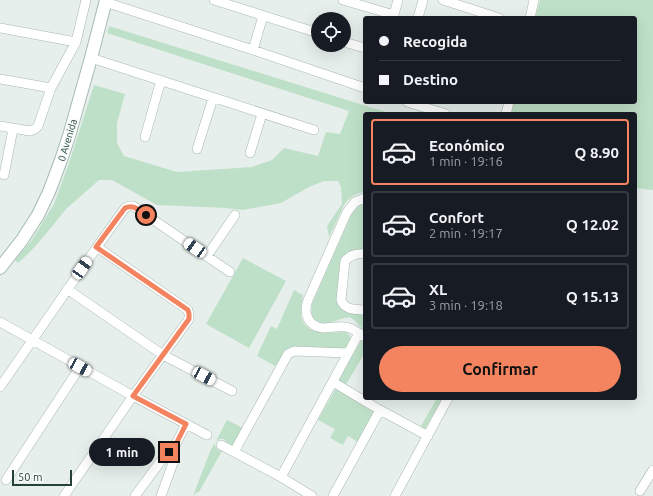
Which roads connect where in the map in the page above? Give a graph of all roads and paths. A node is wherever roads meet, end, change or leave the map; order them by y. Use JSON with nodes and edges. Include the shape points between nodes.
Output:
{"nodes":[{"id":1,"x":86,"y":0,"type":"edge"},
{"id":2,"x":214,"y":0,"type":"edge"},
{"id":3,"x":343,"y":0,"type":"edge"},
{"id":4,"x":398,"y":0,"type":"edge"},
{"id":5,"x":423,"y":0,"type":"edge"},
{"id":6,"x":443,"y":0,"type":"edge"},
{"id":7,"x":534,"y":0,"type":"edge"},
{"id":8,"x":106,"y":1,"type":"edge"},
{"id":9,"x":263,"y":16,"type":"junction"},
{"id":10,"x":391,"y":16,"type":"edge"},
{"id":11,"x":394,"y":16,"type":"edge"},
{"id":12,"x":419,"y":16,"type":"edge"},
{"id":13,"x":493,"y":16,"type":"edge"},
{"id":14,"x":530,"y":16,"type":"edge"},
{"id":15,"x":0,"y":28,"type":"edge"},
{"id":16,"x":311,"y":31,"type":"edge"},
{"id":17,"x":76,"y":42,"type":"junction"},
{"id":18,"x":351,"y":44,"type":"edge"},
{"id":19,"x":363,"y":47,"type":"edge"},
{"id":20,"x":253,"y":50,"type":"junction"},
{"id":21,"x":91,"y":58,"type":"junction"},
{"id":22,"x":0,"y":79,"type":"edge"},
{"id":23,"x":161,"y":80,"type":"junction"},
{"id":24,"x":363,"y":87,"type":"edge"},
{"id":25,"x":51,"y":88,"type":"junction"},
{"id":26,"x":213,"y":98,"type":"junction"},
{"id":27,"x":414,"y":104,"type":"edge"},
{"id":28,"x":440,"y":112,"type":"edge"},
{"id":29,"x":262,"y":114,"type":"junction"},
{"id":30,"x":0,"y":126,"type":"edge"},
{"id":31,"x":13,"y":129,"type":"junction"},
{"id":32,"x":314,"y":130,"type":"dead end"},
{"id":33,"x":145,"y":137,"type":"dead end"},
{"id":34,"x":197,"y":149,"type":"dead end"},
{"id":35,"x":250,"y":153,"type":"dead end"},
{"id":36,"x":4,"y":175,"type":"dead end"},
{"id":37,"x":363,"y":199,"type":"edge"},
{"id":38,"x":235,"y":216,"type":"dead end"},
{"id":39,"x":96,"y":247,"type":"junction"},
{"id":40,"x":363,"y":254,"type":"edge"},
{"id":41,"x":207,"y":256,"type":"junction"},
{"id":42,"x":0,"y":268,"type":"edge"},
{"id":43,"x":230,"y":272,"type":"dead end"},
{"id":44,"x":67,"y":289,"type":"junction"},
{"id":45,"x":363,"y":310,"type":"edge"},
{"id":46,"x":0,"y":322,"type":"edge"},
{"id":47,"x":362,"y":335,"type":"edge"},
{"id":48,"x":32,"y":340,"type":"junction"},
{"id":49,"x":348,"y":353,"type":"junction"},
{"id":50,"x":163,"y":355,"type":"junction"},
{"id":51,"x":80,"y":367,"type":"junction"},
{"id":52,"x":333,"y":382,"type":"junction"},
{"id":53,"x":0,"y":386,"type":"edge"},
{"id":54,"x":232,"y":391,"type":"dead end"},
{"id":55,"x":133,"y":396,"type":"junction"},
{"id":56,"x":363,"y":400,"type":"edge"},
{"id":57,"x":363,"y":400,"type":"edge"},
{"id":58,"x":447,"y":400,"type":"edge"},
{"id":59,"x":380,"y":410,"type":"junction"},
{"id":60,"x":186,"y":424,"type":"junction"},
{"id":61,"x":207,"y":436,"type":"dead end"},
{"id":62,"x":428,"y":436,"type":"junction"},
{"id":63,"x":221,"y":445,"type":"dead end"},
{"id":64,"x":175,"y":446,"type":"junction"},
{"id":65,"x":234,"y":452,"type":"junction"},
{"id":66,"x":653,"y":470,"type":"edge"},
{"id":67,"x":281,"y":477,"type":"junction"},
{"id":68,"x":6,"y":480,"type":"dead end"},
{"id":69,"x":640,"y":491,"type":"dead end"},
{"id":70,"x":64,"y":496,"type":"edge"},
{"id":71,"x":136,"y":496,"type":"edge"},
{"id":72,"x":161,"y":496,"type":"edge"},
{"id":73,"x":312,"y":496,"type":"edge"},
{"id":74,"x":333,"y":496,"type":"edge"},
{"id":75,"x":395,"y":496,"type":"edge"}],
"edges":[{"from":1,"to":17,"type":"street"},
{"from":2,"to":9,"type":"street"},
{"from":3,"to":10,"type":"street"},
{"from":4,"to":11,"type":"street"},
{"from":5,"to":12,"type":"street"},
{"from":6,"to":13,"type":"street"},
{"from":7,"to":14,"type":"street"},
{"from":8,"to":20,"type":"street"},
{"from":8,"to":21,"type":"main road","name":"0 Avenida"},
{"from":9,"to":16,"type":"street"},
{"from":9,"to":20,"type":"street"},
{"from":15,"to":17,"type":"street"},
{"from":17,"to":25,"type":"street"},
{"from":18,"to":19,"type":"street"},
{"from":20,"to":24,"type":"street"},
{"from":21,"to":23,"type":"street"},
{"from":21,"to":42,"type":"main road","name":"0 Avenida","via":[[61,160],[48,192],[38,215]]},
{"from":22,"to":25,"type":"street"},
{"from":23,"to":26,"type":"street"},
{"from":23,"to":33,"type":"street"},
{"from":25,"to":31,"type":"street","via":[[38,126],[30,131]]},
{"from":26,"to":29,"type":"street"},
{"from":26,"to":34,"type":"street"},
{"from":27,"to":28,"type":"street"},
{"from":29,"to":32,"type":"street"},
{"from":29,"to":35,"type":"street"},
{"from":30,"to":31,"type":"street"},
{"from":31,"to":36,"type":"street"},
{"from":37,"to":47,"type":"street","via":[[355,202],[347,212],[308,300],[306,310],[308,319],[318,327],[346,327]]},
{"from":38,"to":41,"type":"street"},
{"from":39,"to":41,"type":"street","via":[[125,208],[133,206]]},
{"from":39,"to":44,"type":"street"},
{"from":39,"to":50,"type":"street","via":[[188,310],[189,319]]},
{"from":40,"to":45,"type":"street","via":[[348,257],[345,261],[341,300],[348,308]]},
{"from":41,"to":43,"type":"street"},
{"from":44,"to":48,"type":"street"},
{"from":44,"to":50,"type":"street"},
{"from":46,"to":48,"type":"street"},
{"from":47,"to":49,"type":"street"},
{"from":48,"to":51,"type":"street"},
{"from":48,"to":53,"type":"street"},
{"from":49,"to":52,"type":"street"},
{"from":49,"to":65,"type":"street","via":[[294,351],[288,354]]},
{"from":50,"to":54,"type":"street"},
{"from":50,"to":55,"type":"street"},
{"from":51,"to":55,"type":"street"},
{"from":51,"to":68,"type":"street"},
{"from":52,"to":57,"type":"street"},
{"from":52,"to":67,"type":"street"},
{"from":55,"to":60,"type":"street"},
{"from":55,"to":70,"type":"street"},
{"from":56,"to":59,"type":"street"},
{"from":58,"to":62,"type":"street"},
{"from":59,"to":62,"type":"street"},
{"from":59,"to":74,"type":"street"},
{"from":60,"to":61,"type":"street"},
{"from":60,"to":64,"type":"street"},
{"from":62,"to":75,"type":"street"},
{"from":63,"to":65,"type":"street"},
{"from":64,"to":71,"type":"street","via":[[163,458]]},
{"from":64,"to":72,"type":"street","via":[[173,463]]},
{"from":65,"to":67,"type":"street"},
{"from":66,"to":69,"type":"street"},
{"from":67,"to":73,"type":"street"}]}
